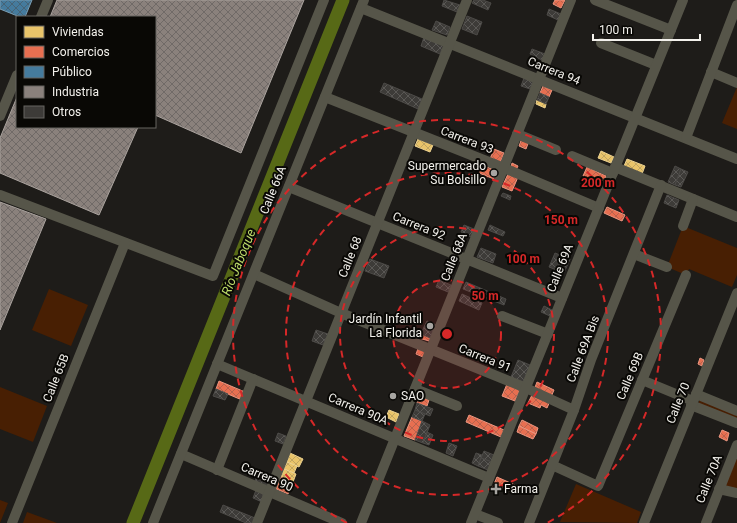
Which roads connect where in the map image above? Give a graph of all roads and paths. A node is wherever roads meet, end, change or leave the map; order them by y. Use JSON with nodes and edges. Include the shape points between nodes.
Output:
{"nodes":[{"id":1,"x":48,"y":0,"type":"edge"},
{"id":2,"x":324,"y":0,"type":"edge"},
{"id":3,"x":467,"y":0,"type":"edge"},
{"id":4,"x":571,"y":0,"type":"edge"},
{"id":5,"x":595,"y":0,"type":"edge"},
{"id":6,"x":683,"y":0,"type":"edge"},
{"id":7,"x":362,"y":4,"type":"edge"},
{"id":8,"x":737,"y":5,"type":"edge"},
{"id":9,"x":41,"y":16,"type":"edge"},
{"id":10,"x":670,"y":30,"type":"junction"},
{"id":11,"x":450,"y":43,"type":"junction"},
{"id":12,"x":601,"y":43,"type":"dead end"},
{"id":13,"x":656,"y":65,"type":"junction"},
{"id":14,"x":711,"y":72,"type":"junction"},
{"id":15,"x":16,"y":77,"type":"edge"},
{"id":16,"x":539,"y":79,"type":"junction"},
{"id":17,"x":737,"y":83,"type":"edge"},
{"id":18,"x":325,"y":97,"type":"junction"},
{"id":19,"x":0,"y":116,"type":"edge"},
{"id":20,"x":635,"y":118,"type":"junction"},
{"id":21,"x":414,"y":133,"type":"junction"},
{"id":22,"x":517,"y":134,"type":"junction"},
{"id":23,"x":686,"y":138,"type":"junction"},
{"id":24,"x":556,"y":150,"type":"dead end"},
{"id":25,"x":572,"y":156,"type":"dead end"},
{"id":26,"x":737,"y":159,"type":"edge"},
{"id":27,"x":504,"y":168,"type":"junction"},
{"id":28,"x":614,"y":170,"type":"junction"},
{"id":29,"x":661,"y":185,"type":"junction"},
{"id":30,"x":289,"y":186,"type":"junction"},
{"id":31,"x":0,"y":195,"type":"edge"},
{"id":32,"x":693,"y":199,"type":"junction"},
{"id":33,"x":599,"y":208,"type":"junction"},
{"id":34,"x":737,"y":217,"type":"edge"},
{"id":35,"x":377,"y":223,"type":"junction"},
{"id":36,"x":683,"y":226,"type":"dead end"},
{"id":37,"x":125,"y":243,"type":"junction"},
{"id":38,"x":634,"y":254,"type":"junction"},
{"id":39,"x":467,"y":259,"type":"junction"},
{"id":40,"x":667,"y":267,"type":"dead end"},
{"id":41,"x":254,"y":274,"type":"junction"},
{"id":42,"x":686,"y":275,"type":"dead end"},
{"id":43,"x":737,"y":293,"type":"edge"},
{"id":44,"x":562,"y":298,"type":"junction"},
{"id":45,"x":341,"y":313,"type":"junction"},
{"id":46,"x":502,"y":316,"type":"dead end"},
{"id":47,"x":548,"y":334,"type":"junction"},
{"id":48,"x":431,"y":350,"type":"junction"},
{"id":49,"x":217,"y":364,"type":"junction"},
{"id":50,"x":253,"y":379,"type":"junction"},
{"id":51,"x":642,"y":380,"type":"junction"},
{"id":52,"x":526,"y":388,"type":"junction"},
{"id":53,"x":415,"y":389,"type":"junction"},
{"id":54,"x":693,"y":400,"type":"junction"},
{"id":55,"x":306,"y":401,"type":"junction"},
{"id":56,"x":457,"y":406,"type":"dead end"},
{"id":57,"x":574,"y":410,"type":"junction"},
{"id":58,"x":737,"y":411,"type":"edge"},
{"id":59,"x":737,"y":423,"type":"edge"},
{"id":60,"x":395,"y":438,"type":"junction"},
{"id":61,"x":737,"y":445,"type":"edge"},
{"id":62,"x":181,"y":454,"type":"junction"},
{"id":63,"x":552,"y":465,"type":"junction"},
{"id":64,"x":217,"y":470,"type":"junction"},
{"id":65,"x":490,"y":478,"type":"junction"},
{"id":66,"x":719,"y":489,"type":"junction"},
{"id":67,"x":269,"y":492,"type":"junction"},
{"id":68,"x":737,"y":493,"type":"edge"},
{"id":69,"x":473,"y":518,"type":"edge"},
{"id":70,"x":12,"y":523,"type":"edge"},
{"id":71,"x":153,"y":523,"type":"edge"},
{"id":72,"x":257,"y":523,"type":"edge"},
{"id":73,"x":342,"y":523,"type":"edge"},
{"id":74,"x":362,"y":523,"type":"edge"},
{"id":75,"x":498,"y":523,"type":"edge"},
{"id":76,"x":529,"y":523,"type":"edge"},
{"id":77,"x":644,"y":523,"type":"edge"},
{"id":78,"x":706,"y":523,"type":"edge"}],
"edges":[{"from":1,"to":9,"type":"street"},
{"from":2,"to":37,"type":"street","name":"Calle 66A","via":[[213,276]]},
{"from":3,"to":11,"type":"street","name":"Calle 68"},
{"from":4,"to":16,"type":"street","name":"Calle 68A"},
{"from":5,"to":10,"type":"street"},
{"from":6,"to":10,"type":"street","name":"Calle 69A"},
{"from":7,"to":11,"type":"street","name":"Carrera 94"},
{"from":7,"to":18,"type":"street","name":"Calle 66A"},
{"from":8,"to":14,"type":"street"},
{"from":10,"to":13,"type":"street","name":"Calle 69A"},
{"from":11,"to":16,"type":"street","name":"Carrera 94"},
{"from":11,"to":21,"type":"street","name":"Calle 68"},
{"from":12,"to":13,"type":"street"},
{"from":13,"to":20,"type":"street","name":"Calle 69A"},
{"from":14,"to":17,"type":"street"},
{"from":14,"to":23,"type":"street"},
{"from":15,"to":19,"type":"street"},
{"from":16,"to":20,"type":"street","name":"Carrera 94"},
{"from":16,"to":22,"type":"street","name":"Calle 68A"},
{"from":18,"to":21,"type":"street","name":"Carrera 93"},
{"from":18,"to":30,"type":"street","name":"Calle 66A"},
{"from":20,"to":23,"type":"street","name":"Carrera 94"},
{"from":20,"to":28,"type":"street","name":"Calle 69A"},
{"from":21,"to":27,"type":"street","name":"Carrera 93"},
{"from":21,"to":35,"type":"street","name":"Calle 68"},
{"from":22,"to":24,"type":"street"},
{"from":22,"to":27,"type":"street","name":"Calle 68A"},
{"from":23,"to":26,"type":"street","name":"Carrera 94"},
{"from":25,"to":28,"type":"street"},
{"from":27,"to":33,"type":"street","name":"Carrera 93"},
{"from":27,"to":39,"type":"street","name":"Calle 68A"},
{"from":28,"to":29,"type":"street"},
{"from":28,"to":33,"type":"street","name":"Calle 69A"},
{"from":29,"to":32,"type":"street"},
{"from":29,"to":38,"type":"street","name":"Calle 69A Bis"},
{"from":30,"to":35,"type":"street","name":"Carrera 92"},
{"from":30,"to":41,"type":"street","name":"Calle 66A"},
{"from":31,"to":37,"type":"street"},
{"from":32,"to":34,"type":"street"},
{"from":32,"to":36,"type":"street"},
{"from":33,"to":44,"type":"street","name":"Calle 69A"},
{"from":35,"to":39,"type":"street","name":"Carrera 92"},
{"from":35,"to":45,"type":"street","name":"Calle 68"},
{"from":37,"to":70,"type":"street","name":"Calle 65B"},
{"from":38,"to":40,"type":"street"},
{"from":38,"to":57,"type":"street","name":"Calle 69A Bis","via":[[591,360]]},
{"from":39,"to":44,"type":"street","name":"Carrera 92"},
{"from":39,"to":48,"type":"street","name":"Calle 68A"},
{"from":41,"to":45,"type":"street","name":"Carrera 91"},
{"from":41,"to":49,"type":"street","name":"Calle 66A"},
{"from":42,"to":51,"type":"street","name":"Calle 69B"},
{"from":43,"to":54,"type":"street","name":"Calle 70"},
{"from":44,"to":47,"type":"street","name":"Calle 69A"},
{"from":45,"to":48,"type":"street","name":"Carrera 91"},
{"from":45,"to":55,"type":"street","name":"Calle 68"},
{"from":46,"to":47,"type":"street"},
{"from":47,"to":52,"type":"street","name":"Calle 69A"},
{"from":48,"to":52,"type":"street","name":"Carrera 91"},
{"from":48,"to":53,"type":"street","name":"Calle 68A"},
{"from":49,"to":50,"type":"street","name":"Carrera 90A"},
{"from":49,"to":62,"type":"street","name":"Calle 66A"},
{"from":50,"to":55,"type":"street","name":"Carrera 90A"},
{"from":50,"to":64,"type":"street"},
{"from":51,"to":54,"type":"street"},
{"from":51,"to":63,"type":"street","name":"Calle 69B","via":[[598,486]]},
{"from":52,"to":57,"type":"street","name":"Carrera 91"},
{"from":52,"to":65,"type":"street","name":"Calle 69A"},
{"from":53,"to":56,"type":"street"},
{"from":53,"to":60,"type":"street","name":"Calle 68A"},
{"from":54,"to":58,"type":"street"},
{"from":54,"to":59,"type":"street"},
{"from":54,"to":77,"type":"street","name":"Calle 70"},
{"from":55,"to":60,"type":"street","name":"Carrera 90A"},
{"from":55,"to":67,"type":"street","name":"Calle 68"},
{"from":57,"to":63,"type":"street","name":"Calle 69A Bis"},
{"from":60,"to":65,"type":"street","name":"Carrera 90A"},
{"from":60,"to":74,"type":"street","name":"Calle 68A"},
{"from":61,"to":66,"type":"street","name":"Calle 70A"},
{"from":62,"to":64,"type":"street","name":"Carrera 90"},
{"from":62,"to":71,"type":"street","name":"Calle 66A"},
{"from":63,"to":76,"type":"street","name":"Calle 69A Bis"},
{"from":64,"to":67,"type":"street","name":"Carrera 90"},
{"from":65,"to":69,"type":"street","name":"Calle 69A"},
{"from":66,"to":68,"type":"street"},
{"from":66,"to":78,"type":"street","name":"Calle 70A"},
{"from":67,"to":72,"type":"street","name":"Calle 68"},
{"from":67,"to":73,"type":"street","name":"Carrera 90"},
{"from":69,"to":75,"type":"street"}]}
